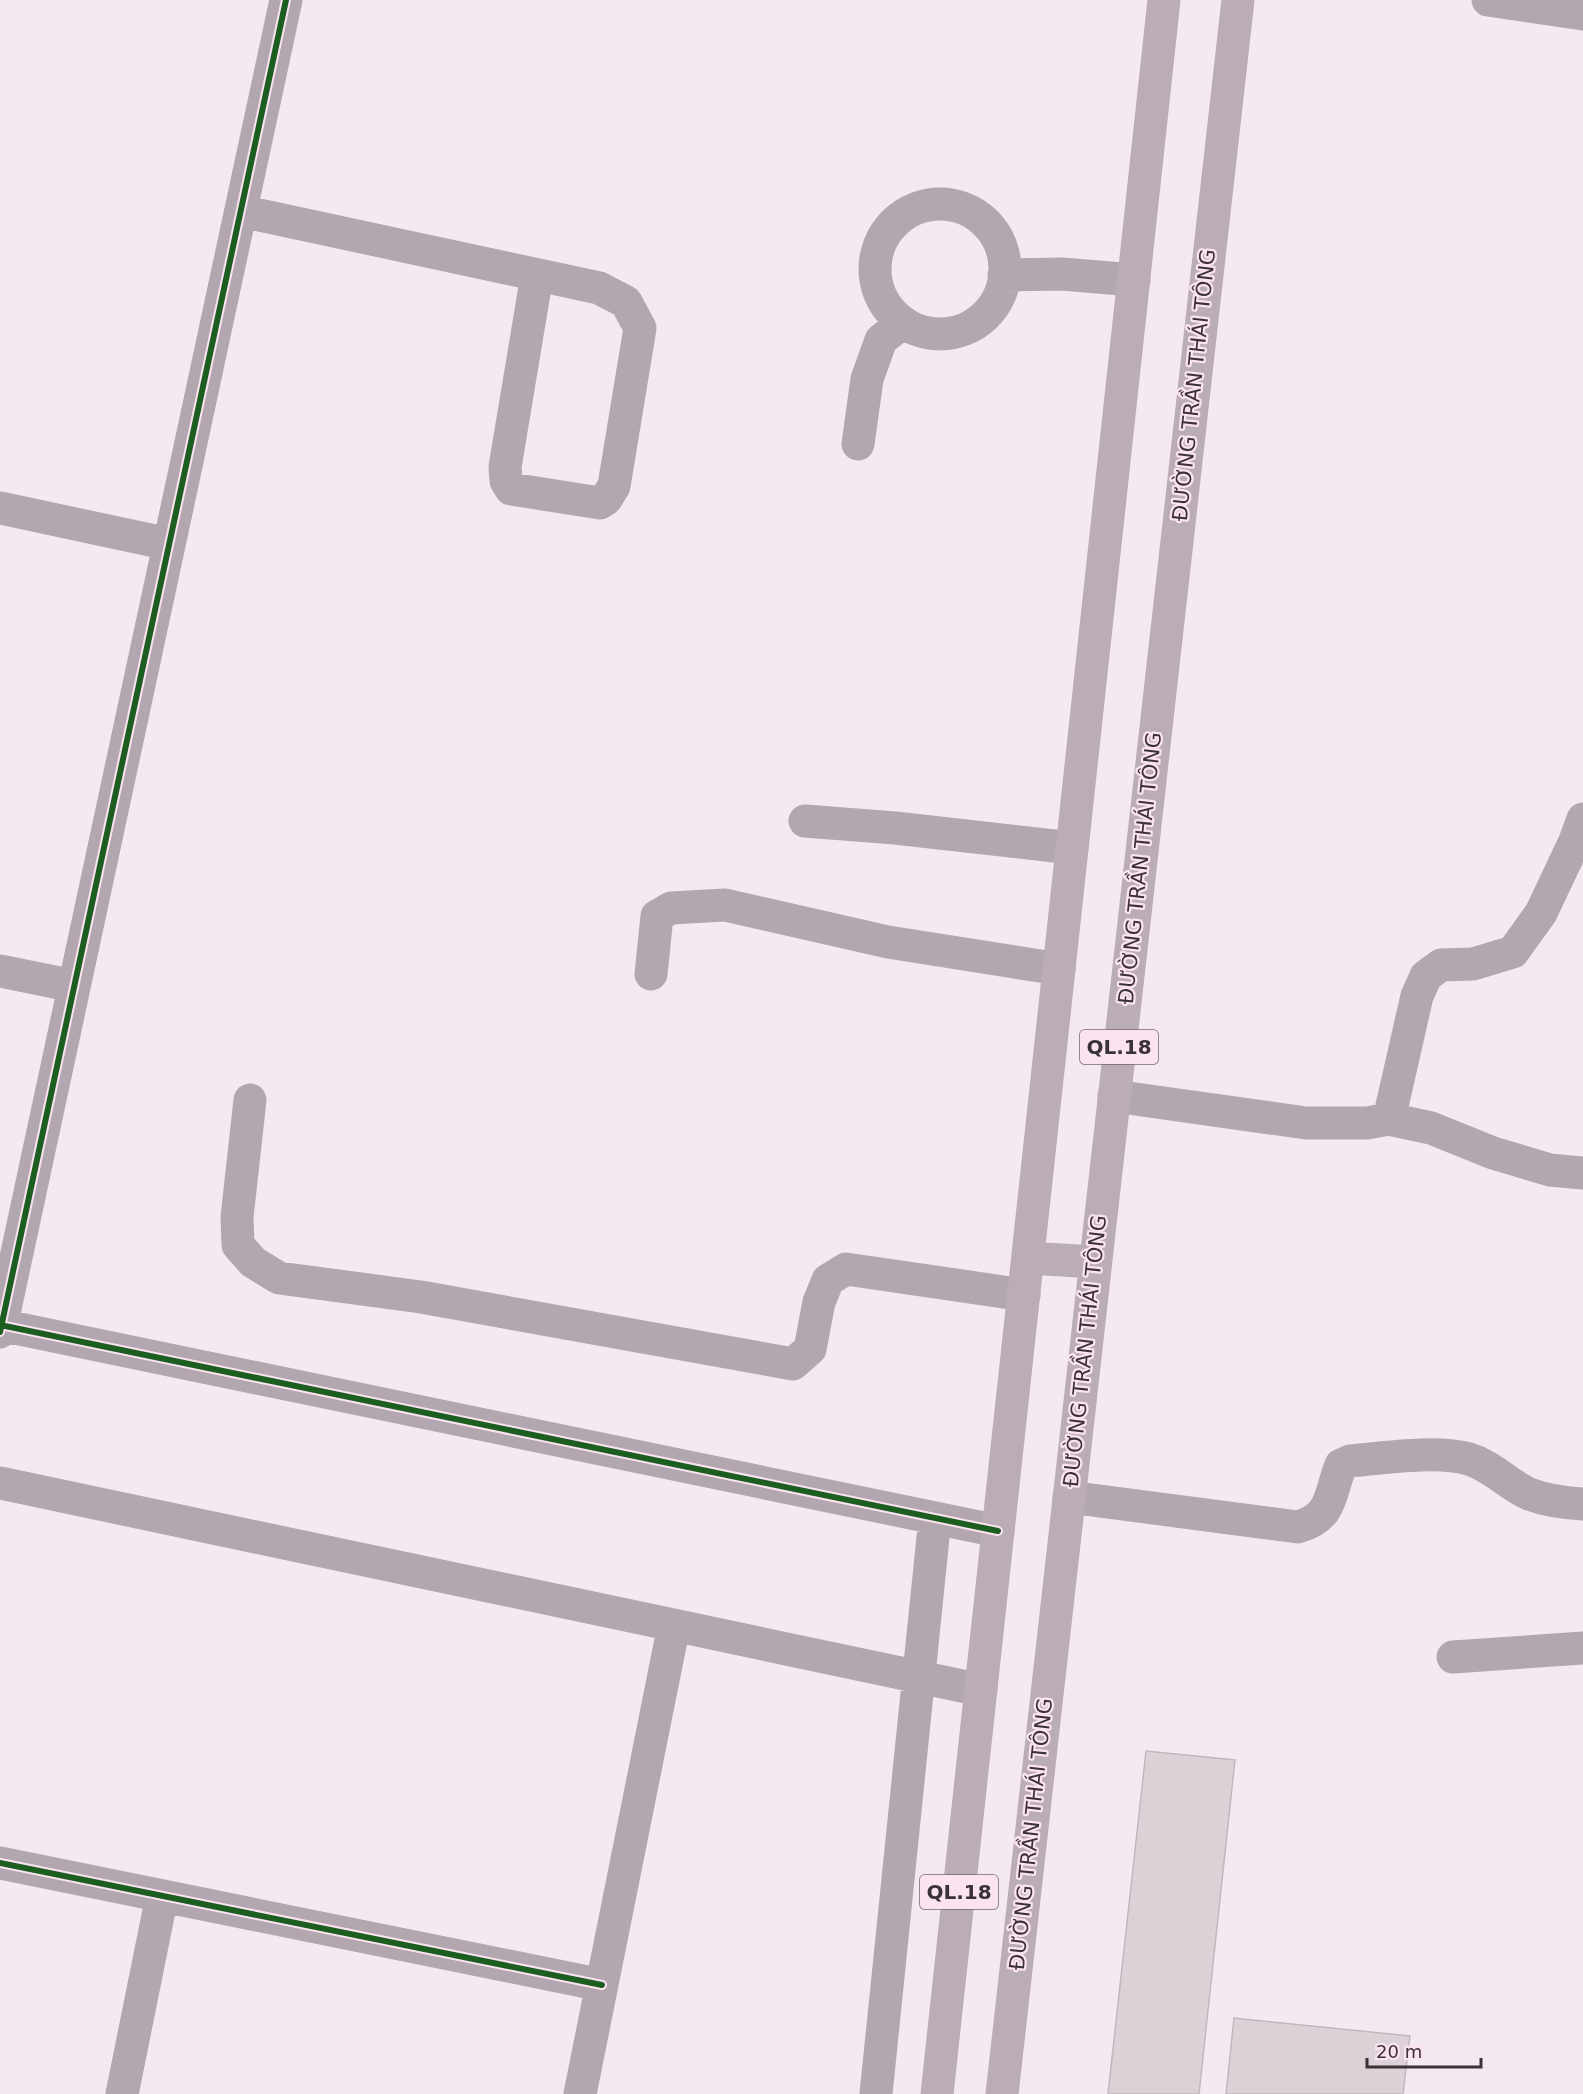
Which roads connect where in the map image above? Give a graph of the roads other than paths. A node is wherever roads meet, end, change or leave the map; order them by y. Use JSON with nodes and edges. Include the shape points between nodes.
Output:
{"nodes":[{"id":1,"x":286,"y":0,"type":"edge"},
{"id":2,"x":1164,"y":0,"type":"edge"},
{"id":3,"x":1238,"y":0,"type":"edge"},
{"id":4,"x":1488,"y":0,"type":"edge"},
{"id":5,"x":1583,"y":14,"type":"edge"},
{"id":6,"x":241,"y":211,"type":"junction"},
{"id":7,"x":1004,"y":274,"type":"junction"},
{"id":8,"x":537,"y":275,"type":"junction"},
{"id":9,"x":1134,"y":280,"type":"junction"},
{"id":10,"x":902,"y":322,"type":"junction"},
{"id":11,"x":858,"y":444,"type":"dead end"},
{"id":12,"x":0,"y":508,"type":"edge"},
{"id":13,"x":169,"y":544,"type":"junction"},
{"id":14,"x":1583,"y":819,"type":"edge"},
{"id":15,"x":805,"y":821,"type":"dead end"},
{"id":16,"x":1072,"y":848,"type":"junction"},
{"id":17,"x":1059,"y":969,"type":"junction"},
{"id":18,"x":0,"y":970,"type":"edge"},
{"id":19,"x":651,"y":974,"type":"dead end"},
{"id":20,"x":74,"y":986,"type":"junction"},
{"id":21,"x":1114,"y":1096,"type":"junction"},
{"id":22,"x":250,"y":1100,"type":"dead end"},
{"id":23,"x":1389,"y":1119,"type":"junction"},
{"id":24,"x":1583,"y":1173,"type":"edge"},
{"id":25,"x":1028,"y":1258,"type":"junction"},
{"id":26,"x":1095,"y":1262,"type":"junction"},
{"id":27,"x":1024,"y":1295,"type":"junction"},
{"id":28,"x":0,"y":1327,"type":"edge"},
{"id":29,"x":0,"y":1483,"type":"edge"},
{"id":30,"x":1068,"y":1497,"type":"junction"},
{"id":31,"x":1583,"y":1504,"type":"edge"},
{"id":32,"x":935,"y":1518,"type":"junction"},
{"id":33,"x":998,"y":1530,"type":"junction"},
{"id":34,"x":674,"y":1625,"type":"junction"},
{"id":35,"x":1583,"y":1648,"type":"edge"},
{"id":36,"x":1453,"y":1657,"type":"dead end"},
{"id":37,"x":919,"y":1677,"type":"junction"},
{"id":38,"x":981,"y":1690,"type":"junction"},
{"id":39,"x":0,"y":1863,"type":"edge"},
{"id":40,"x":162,"y":1896,"type":"junction"},
{"id":41,"x":602,"y":1985,"type":"junction"},
{"id":42,"x":122,"y":2094,"type":"edge"},
{"id":43,"x":580,"y":2094,"type":"edge"},
{"id":44,"x":876,"y":2094,"type":"edge"},
{"id":45,"x":937,"y":2094,"type":"edge"},
{"id":46,"x":1002,"y":2094,"type":"edge"}],
"edges":[{"from":1,"to":6,"type":"street"},
{"from":2,"to":9,"type":"highway","number":"QL.18"},
{"from":3,"to":21,"type":"highway","name":"ĐƯỜNG TRẦN THÁI TÔNG","number":"QL.18"},
{"from":4,"to":5,"type":"street"},
{"from":6,"to":8,"type":"street"},
{"from":6,"to":13,"type":"street"},
{"from":7,"to":9,"type":"street"},
{"from":7,"to":10,"type":"street","via":[[998,299],[988,315],[972,326],[956,333],[937,334]]},
{"from":7,"to":10,"type":"street","via":[[1000,245],[991,228],[978,216],[943,203],[907,212],[882,239],[875,275],[879,294]]},
{"from":8,"to":8,"type":"street","via":[[505,467],[506,481],[511,489],[600,503],[614,486],[640,328],[626,302],[599,288]]},
{"from":9,"to":16,"type":"highway","number":"QL.18"},
{"from":10,"to":11,"type":"street","via":[[881,340],[867,379]]},
{"from":12,"to":13,"type":"street"},
{"from":13,"to":20,"type":"street"},
{"from":14,"to":23,"type":"street","via":[[1541,913],[1513,952],[1473,964],[1441,965],[1426,976],[1417,996]]},
{"from":15,"to":16,"type":"street"},
{"from":16,"to":17,"type":"highway","number":"QL.18"},
{"from":17,"to":19,"type":"street","via":[[888,942],[725,905],[671,908],[657,916]]},
{"from":17,"to":25,"type":"highway","number":"QL.18"},
{"from":18,"to":20,"type":"street"},
{"from":20,"to":28,"type":"street"},
{"from":21,"to":23,"type":"street","via":[[1306,1123]]},
{"from":21,"to":26,"type":"highway","name":"ĐƯỜNG TRẦN THÁI TÔNG","number":"QL.18"},
{"from":22,"to":27,"type":"street","via":[[237,1217],[238,1245],[253,1262],[279,1278],[421,1297],[793,1364],[810,1349],[819,1302],[828,1280],[846,1269]]},
{"from":23,"to":24,"type":"street","via":[[1431,1128],[1550,1170]]},
{"from":25,"to":26,"type":"highway"},
{"from":25,"to":27,"type":"highway","number":"QL.18"},
{"from":26,"to":30,"type":"highway","name":"ĐƯỜNG TRẦN THÁI TÔNG","number":"QL.18"},
{"from":27,"to":33,"type":"highway","number":"QL.18"},
{"from":28,"to":32,"type":"street"},
{"from":29,"to":34,"type":"street"},
{"from":30,"to":31,"type":"street","via":[[1298,1527],[1313,1523],[1326,1509],[1341,1465],[1430,1455],[1469,1459],[1527,1493],[1557,1503]]},
{"from":30,"to":46,"type":"highway","name":"ĐƯỜNG TRẦN THÁI TÔNG","number":"QL.18"},
{"from":32,"to":33,"type":"street"},
{"from":32,"to":37,"type":"street"},
{"from":33,"to":38,"type":"highway","number":"QL.18"},
{"from":34,"to":37,"type":"street"},
{"from":34,"to":41,"type":"street"},
{"from":35,"to":36,"type":"street"},
{"from":37,"to":38,"type":"street"},
{"from":37,"to":44,"type":"street"},
{"from":38,"to":45,"type":"highway","number":"QL.18"},
{"from":39,"to":40,"type":"street"},
{"from":40,"to":41,"type":"street"},
{"from":40,"to":42,"type":"street"},
{"from":41,"to":43,"type":"street"}]}
